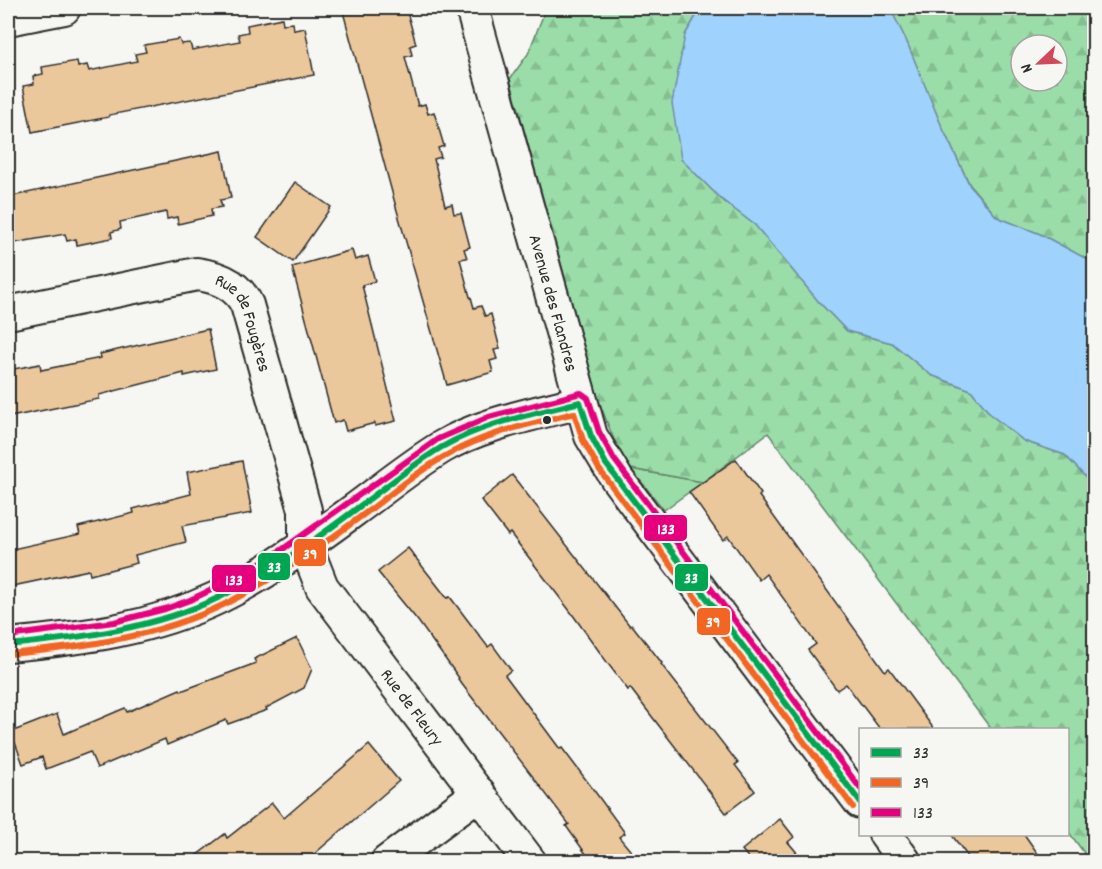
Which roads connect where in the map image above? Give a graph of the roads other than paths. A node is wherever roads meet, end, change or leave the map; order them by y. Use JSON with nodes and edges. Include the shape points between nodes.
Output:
{"nodes":[{"id":1,"x":64,"y":8,"type":"edge"},
{"id":2,"x":472,"y":8,"type":"edge"},
{"id":3,"x":8,"y":19,"type":"edge"},
{"id":4,"x":8,"y":313,"type":"edge"},
{"id":5,"x":580,"y":402,"type":"junction"},
{"id":6,"x":305,"y":544,"type":"junction"},
{"id":7,"x":8,"y":645,"type":"edge"},
{"id":8,"x":478,"y":793,"type":"junction"},
{"id":9,"x":859,"y":799,"type":"edge"},
{"id":10,"x":886,"y":836,"type":"edge"},
{"id":11,"x":387,"y":861,"type":"edge"},
{"id":12,"x":530,"y":861,"type":"edge"},
{"id":13,"x":905,"y":861,"type":"edge"}],
"edges":[{"from":1,"to":3,"type":"street"},
{"from":2,"to":5,"type":"street","name":"Avenue des Flandres"},
{"from":4,"to":6,"type":"street","name":"Rue de Fougères","via":[[197,274],[235,287],[247,305],[305,510]]},
{"from":5,"to":6,"type":"street","via":[[490,427],[450,443]]},
{"from":5,"to":9,"type":"street","name":"Avenue des Flandres","via":[[591,436],[617,479]]},
{"from":6,"to":7,"type":"street","via":[[220,596],[177,614],[107,634]]},
{"from":6,"to":8,"type":"street","name":"Rue de Fleury","via":[[322,587]]},
{"from":8,"to":11,"type":"street"},
{"from":8,"to":12,"type":"street","name":"Rue de Fleury"},
{"from":10,"to":13,"type":"street"}]}
